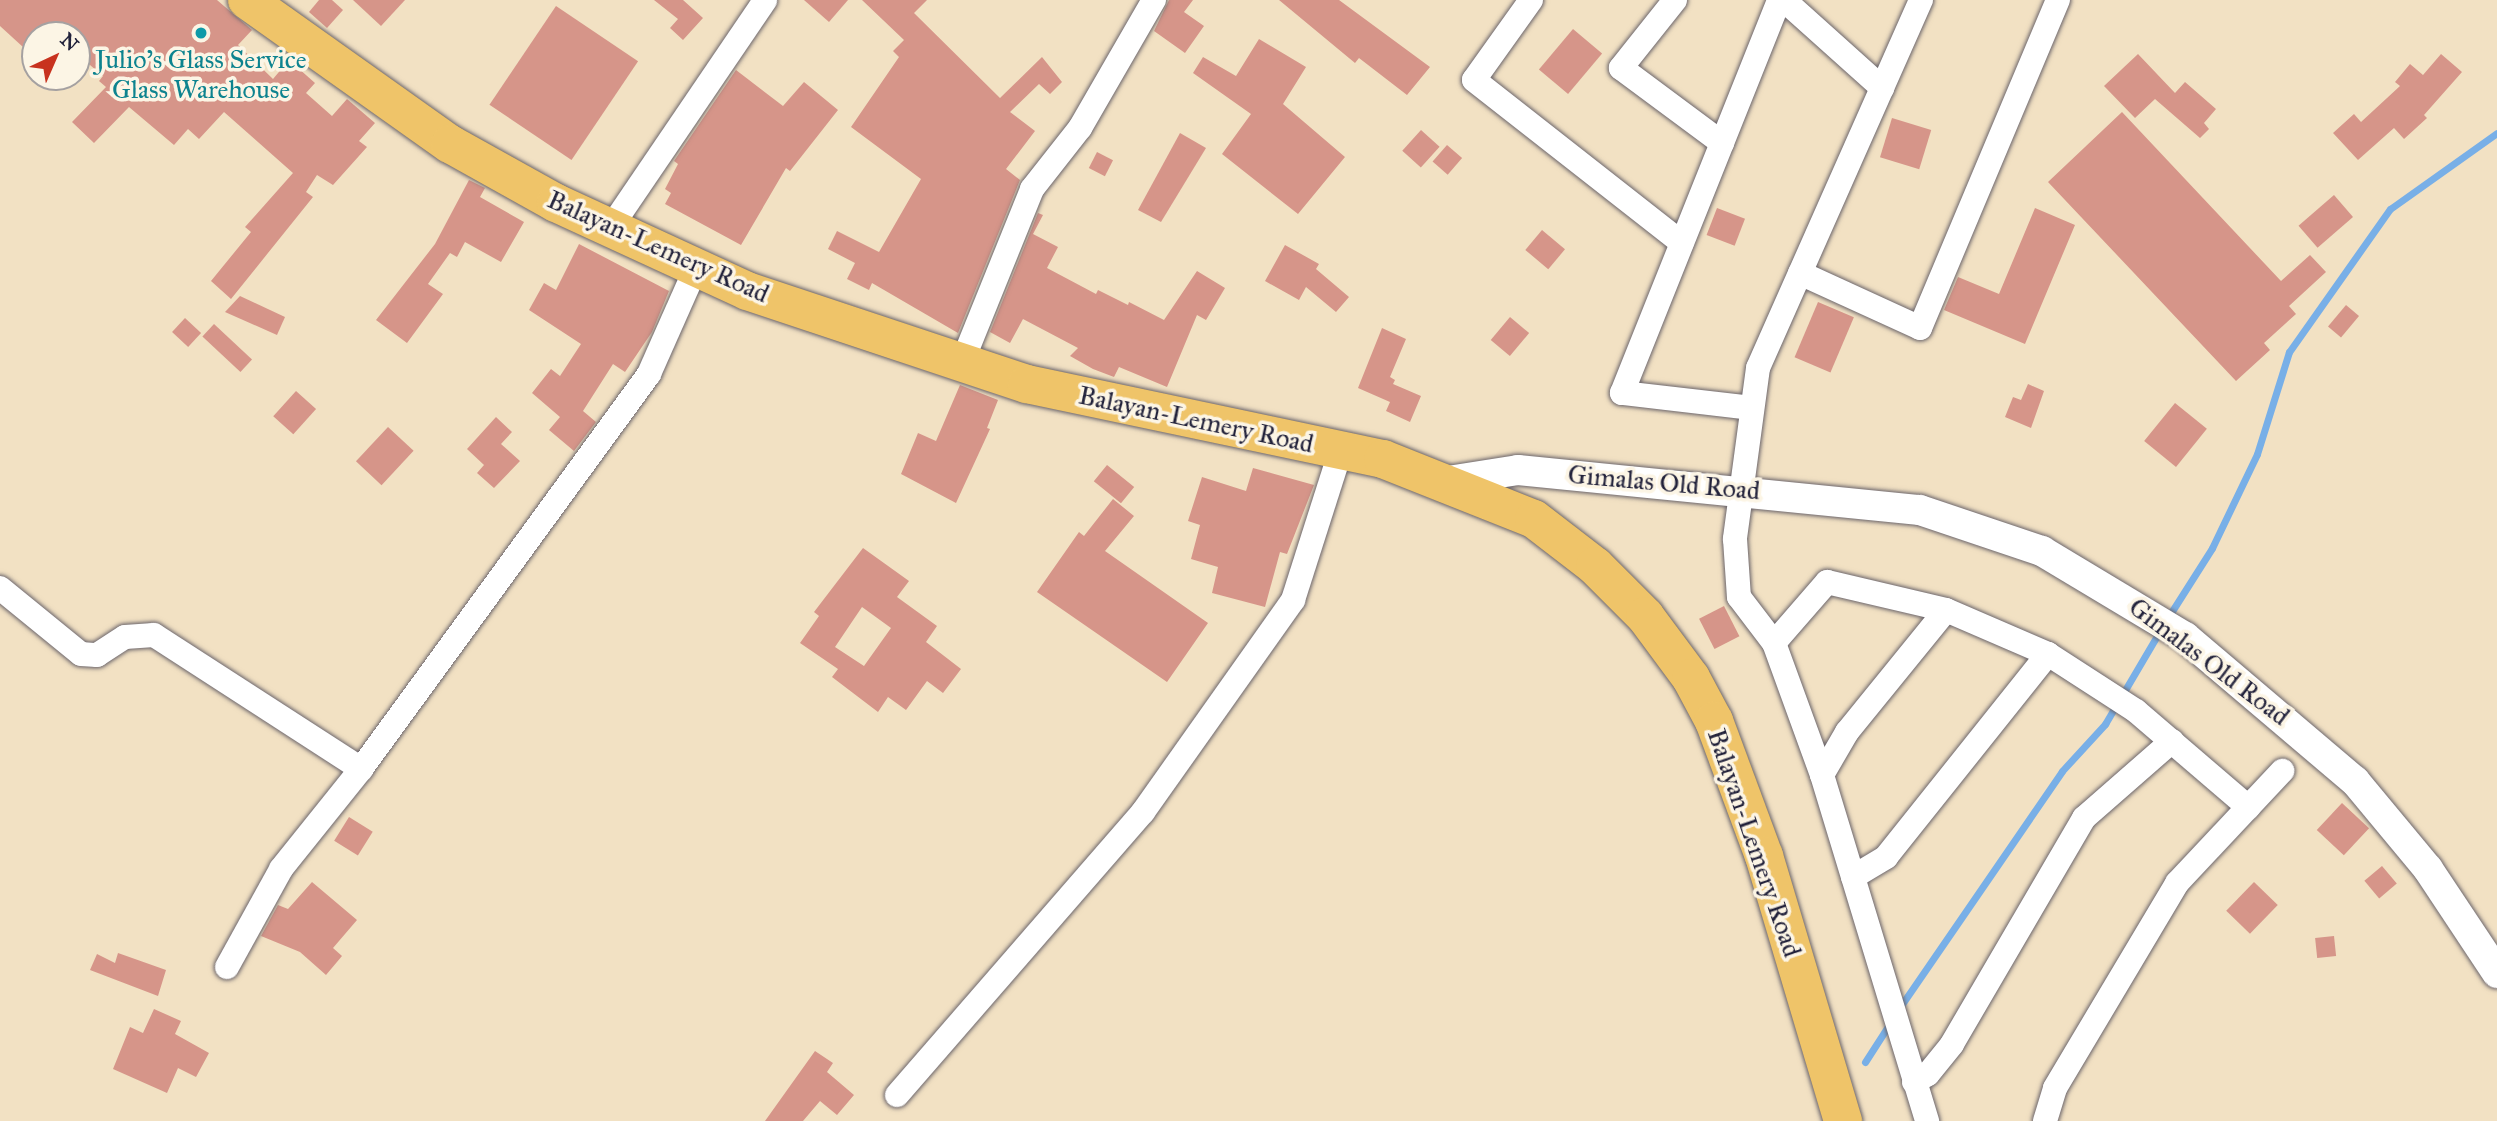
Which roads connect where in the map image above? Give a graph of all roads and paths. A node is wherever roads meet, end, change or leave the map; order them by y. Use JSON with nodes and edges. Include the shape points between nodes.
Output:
{"nodes":[{"id":1,"x":248,"y":0,"type":"edge"},
{"id":2,"x":765,"y":0,"type":"edge"},
{"id":3,"x":1154,"y":0,"type":"edge"},
{"id":4,"x":1531,"y":0,"type":"edge"},
{"id":5,"x":1675,"y":0,"type":"edge"},
{"id":6,"x":1781,"y":0,"type":"edge"},
{"id":7,"x":1921,"y":0,"type":"edge"},
{"id":8,"x":2058,"y":0,"type":"edge"},
{"id":9,"x":1882,"y":88,"type":"junction"},
{"id":10,"x":1722,"y":143,"type":"junction"},
{"id":11,"x":611,"y":227,"type":"junction"},
{"id":12,"x":1682,"y":243,"type":"junction"},
{"id":13,"x":696,"y":268,"type":"junction"},
{"id":14,"x":1800,"y":273,"type":"junction"},
{"id":15,"x":961,"y":365,"type":"junction"},
{"id":16,"x":1752,"y":408,"type":"junction"},
{"id":17,"x":1341,"y":450,"type":"junction"},
{"id":18,"x":1448,"y":481,"type":"junction"},
{"id":19,"x":1741,"y":490,"type":"junction"},
{"id":20,"x":0,"y":588,"type":"edge"},
{"id":21,"x":1946,"y":610,"type":"junction"},
{"id":22,"x":1774,"y":643,"type":"junction"},
{"id":23,"x":2048,"y":654,"type":"junction"},
{"id":24,"x":1793,"y":696,"type":"junction"},
{"id":25,"x":1847,"y":732,"type":"junction"},
{"id":26,"x":2172,"y":741,"type":"junction"},
{"id":27,"x":361,"y":769,"type":"junction"},
{"id":28,"x":2281,"y":771,"type":"dead end"},
{"id":29,"x":1822,"y":775,"type":"junction"},
{"id":30,"x":2248,"y":807,"type":"junction"},
{"id":31,"x":1853,"y":877,"type":"junction"},
{"id":32,"x":227,"y":967,"type":"dead end"},
{"id":33,"x":2497,"y":973,"type":"edge"},
{"id":34,"x":1914,"y":1082,"type":"junction"},
{"id":35,"x":897,"y":1095,"type":"dead end"},
{"id":36,"x":1843,"y":1121,"type":"edge"},
{"id":37,"x":1927,"y":1121,"type":"edge"},
{"id":38,"x":2045,"y":1121,"type":"edge"}],
"edges":[{"from":1,"to":11,"type":"main road","name":"Balayan-Lemery Road","via":[[450,144],[556,203]]},
{"from":2,"to":11,"type":"street"},
{"from":3,"to":15,"type":"street","via":[[1080,128],[1032,188]]},
{"from":4,"to":12,"type":"street","via":[[1474,80]]},
{"from":5,"to":10,"type":"street","via":[[1621,68]]},
{"from":6,"to":9,"type":"street"},
{"from":6,"to":10,"type":"street"},
{"from":7,"to":9,"type":"street"},
{"from":8,"to":14,"type":"street","via":[[1920,328]]},
{"from":9,"to":14,"type":"street"},
{"from":10,"to":12,"type":"street"},
{"from":11,"to":13,"type":"main road","name":"Balayan-Lemery Road"},
{"from":12,"to":16,"type":"street","via":[[1622,393]]},
{"from":13,"to":15,"type":"main road","name":"Balayan-Lemery Road","via":[[747,291]]},
{"from":13,"to":27,"type":"street","via":[[649,374]]},
{"from":14,"to":16,"type":"street","via":[[1758,368]]},
{"from":15,"to":17,"type":"main road","name":"Balayan-Lemery Road","via":[[1105,403]]},
{"from":16,"to":19,"type":"street"},
{"from":17,"to":18,"type":"main road","name":"Balayan-Lemery Road"},
{"from":17,"to":35,"type":"street","via":[[1293,600],[1143,812]]},
{"from":18,"to":19,"type":"street","name":"Gimalas Old Road","via":[[1518,470]]},
{"from":18,"to":36,"type":"main road","name":"Balayan-Lemery Road","via":[[1534,519],[1595,566],[1645,616],[1691,678],[1740,781]]},
{"from":19,"to":22,"type":"street","via":[[1735,539],[1739,597]]},
{"from":19,"to":33,"type":"street","name":"Gimalas Old Road","via":[[1933,514],[2042,551],[2155,615],[2316,745],[2392,821]]},
{"from":20,"to":27,"type":"street","via":[[81,654],[97,655],[125,637],[154,635]]},
{"from":21,"to":22,"type":"street","via":[[1827,582]]},
{"from":21,"to":23,"type":"street"},
{"from":21,"to":25,"type":"street"},
{"from":22,"to":24,"type":"street"},
{"from":23,"to":26,"type":"street","via":[[2136,711]]},
{"from":23,"to":31,"type":"street","via":[[1886,856]]},
{"from":24,"to":25,"type":"street","via":[[1826,726]]},
{"from":24,"to":29,"type":"street"},
{"from":25,"to":29,"type":"street"},
{"from":26,"to":30,"type":"street"},
{"from":26,"to":34,"type":"street","via":[[2084,818],[1952,1044],[1928,1074]]},
{"from":27,"to":32,"type":"street","via":[[281,869]]},
{"from":28,"to":30,"type":"street"},
{"from":29,"to":31,"type":"street"},
{"from":30,"to":38,"type":"street","via":[[2177,883],[2055,1088]]},
{"from":31,"to":34,"type":"street"},
{"from":34,"to":37,"type":"street"}]}
